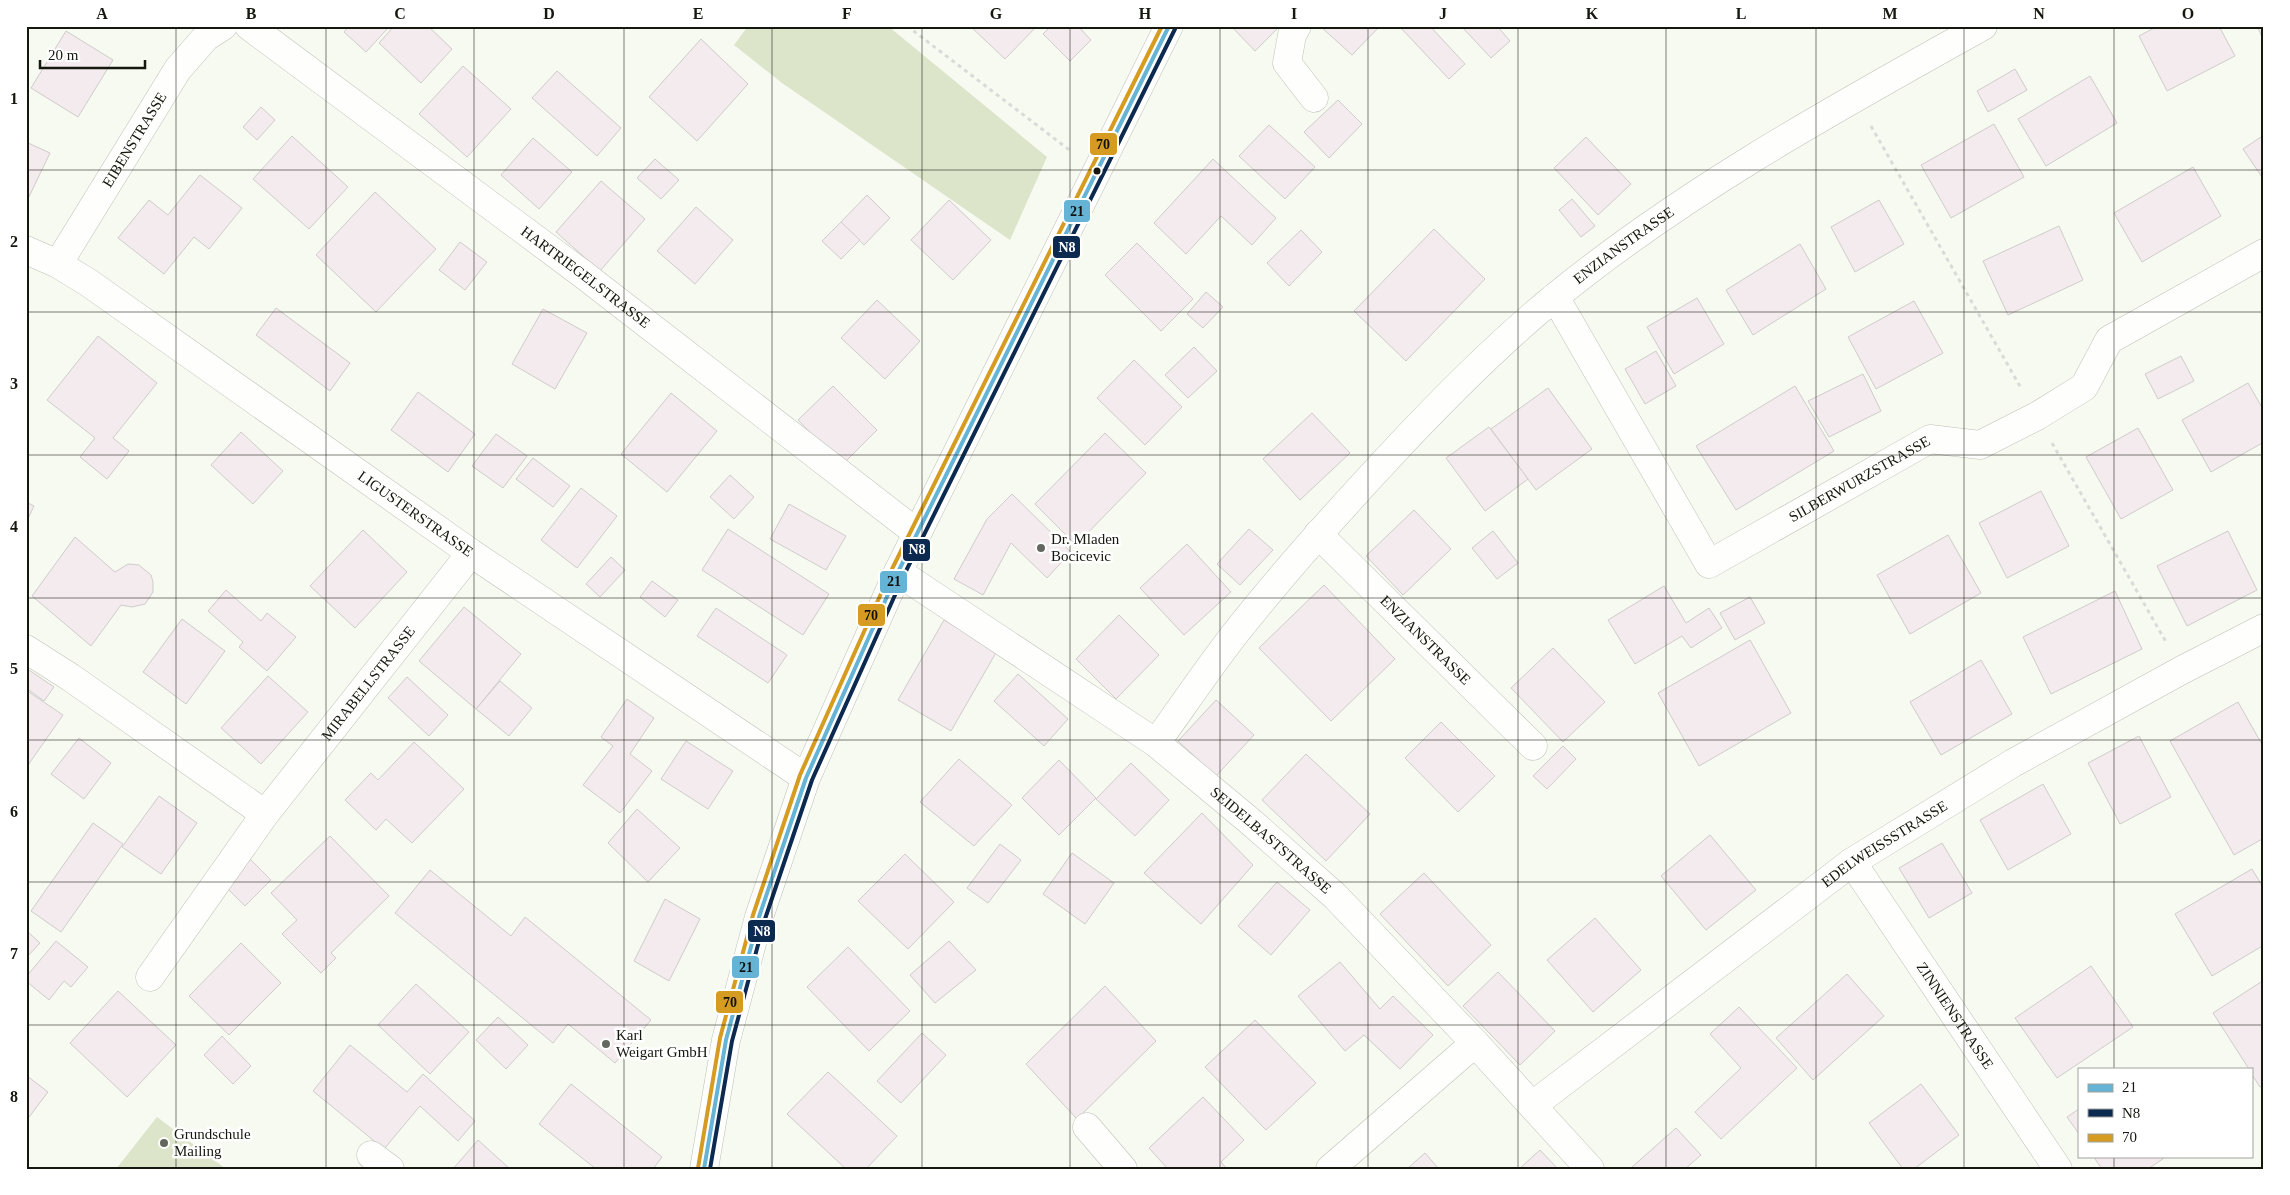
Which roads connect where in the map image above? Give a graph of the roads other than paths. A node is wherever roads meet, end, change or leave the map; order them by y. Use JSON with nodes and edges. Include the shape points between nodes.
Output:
{"nodes":[{"id":1,"x":223,"y":26,"type":"edge"},
{"id":2,"x":249,"y":26,"type":"edge"},
{"id":3,"x":1168,"y":26,"type":"edge"},
{"id":4,"x":1297,"y":26,"type":"edge"},
{"id":5,"x":1983,"y":26,"type":"edge"},
{"id":6,"x":1314,"y":98,"type":"dead end"},
{"id":7,"x":26,"y":250,"type":"edge"},
{"id":8,"x":2264,"y":254,"type":"edge"},
{"id":9,"x":58,"y":264,"type":"junction"},
{"id":10,"x":1555,"y":297,"type":"junction"},
{"id":11,"x":917,"y":534,"type":"junction"},
{"id":12,"x":1318,"y":534,"type":"junction"},
{"id":13,"x":471,"y":553,"type":"junction"},
{"id":14,"x":898,"y":572,"type":"junction"},
{"id":15,"x":2262,"y":634,"type":"edge"},
{"id":16,"x":26,"y":649,"type":"edge"},
{"id":17,"x":1156,"y":743,"type":"junction"},
{"id":18,"x":1533,"y":746,"type":"dead end"},
{"id":19,"x":806,"y":778,"type":"junction"},
{"id":20,"x":265,"y":814,"type":"junction"},
{"id":21,"x":1852,"y":862,"type":"junction"},
{"id":22,"x":150,"y":977,"type":"dead end"},
{"id":23,"x":1475,"y":1043,"type":"junction"},
{"id":24,"x":1533,"y":1105,"type":"junction"},
{"id":25,"x":1087,"y":1127,"type":"dead end"},
{"id":26,"x":704,"y":1169,"type":"edge"},
{"id":27,"x":1123,"y":1169,"type":"edge"},
{"id":28,"x":1330,"y":1169,"type":"edge"},
{"id":29,"x":1590,"y":1169,"type":"edge"},
{"id":30,"x":2058,"y":1169,"type":"edge"}],
"edges":[{"from":1,"to":9,"type":"street","name":"EIBENSTRASSE","via":[[206,37],[178,69]]},
{"from":2,"to":11,"type":"street","name":"HARTRIEGELSTRASSE","via":[[580,272]]},
{"from":3,"to":11,"type":"street"},
{"from":4,"to":6,"type":"street","via":[[1287,63]]},
{"from":5,"to":10,"type":"street","name":"ENZIANSTRASSE","via":[[1757,156],[1647,227]]},
{"from":7,"to":9,"type":"street","name":"LIGUSTERSTRASSE"},
{"from":8,"to":10,"type":"street","name":"SILBERWURZSTRASSE","via":[[2109,340],[2084,386],[2037,416],[1980,445],[1930,440],[1709,564]]},
{"from":9,"to":13,"type":"street","name":"LIGUSTERSTRASSE"},
{"from":10,"to":12,"type":"street","name":"ENZIANSTRASSE","via":[[1447,394]]},
{"from":11,"to":14,"type":"street"},
{"from":12,"to":17,"type":"street","name":"ENZIANSTRASSE","via":[[1234,636]]},
{"from":12,"to":18,"type":"street","name":"ENZIANSTRASSE"},
{"from":13,"to":19,"type":"street","name":"LIGUSTERSTRASSE"},
{"from":13,"to":20,"type":"street","name":"MIRABELLSTRASSE"},
{"from":14,"to":17,"type":"street","name":"SEIDELBASTSTRASSE"},
{"from":14,"to":19,"type":"street"},
{"from":15,"to":21,"type":"street","name":"EDELWEISSSTRASSE","via":[[2182,670],[2013,763]]},
{"from":16,"to":20,"type":"street"},
{"from":17,"to":23,"type":"street","name":"SEIDELBASTSTRASSE","via":[[1335,896]]},
{"from":19,"to":26,"type":"street","via":[[759,917],[726,1040]]},
{"from":20,"to":22,"type":"street","name":"MIRABELLSTRASSE"},
{"from":21,"to":24,"type":"street","name":"EDELWEISSSTRASSE"},
{"from":21,"to":30,"type":"street","name":"ZINNIENSTRASSE"},
{"from":23,"to":24,"type":"street","name":"SEIDELBASTSTRASSE"},
{"from":23,"to":28,"type":"street"},
{"from":24,"to":29,"type":"street","name":"SEIDELBASTSTRASSE"},
{"from":25,"to":27,"type":"street"}]}
